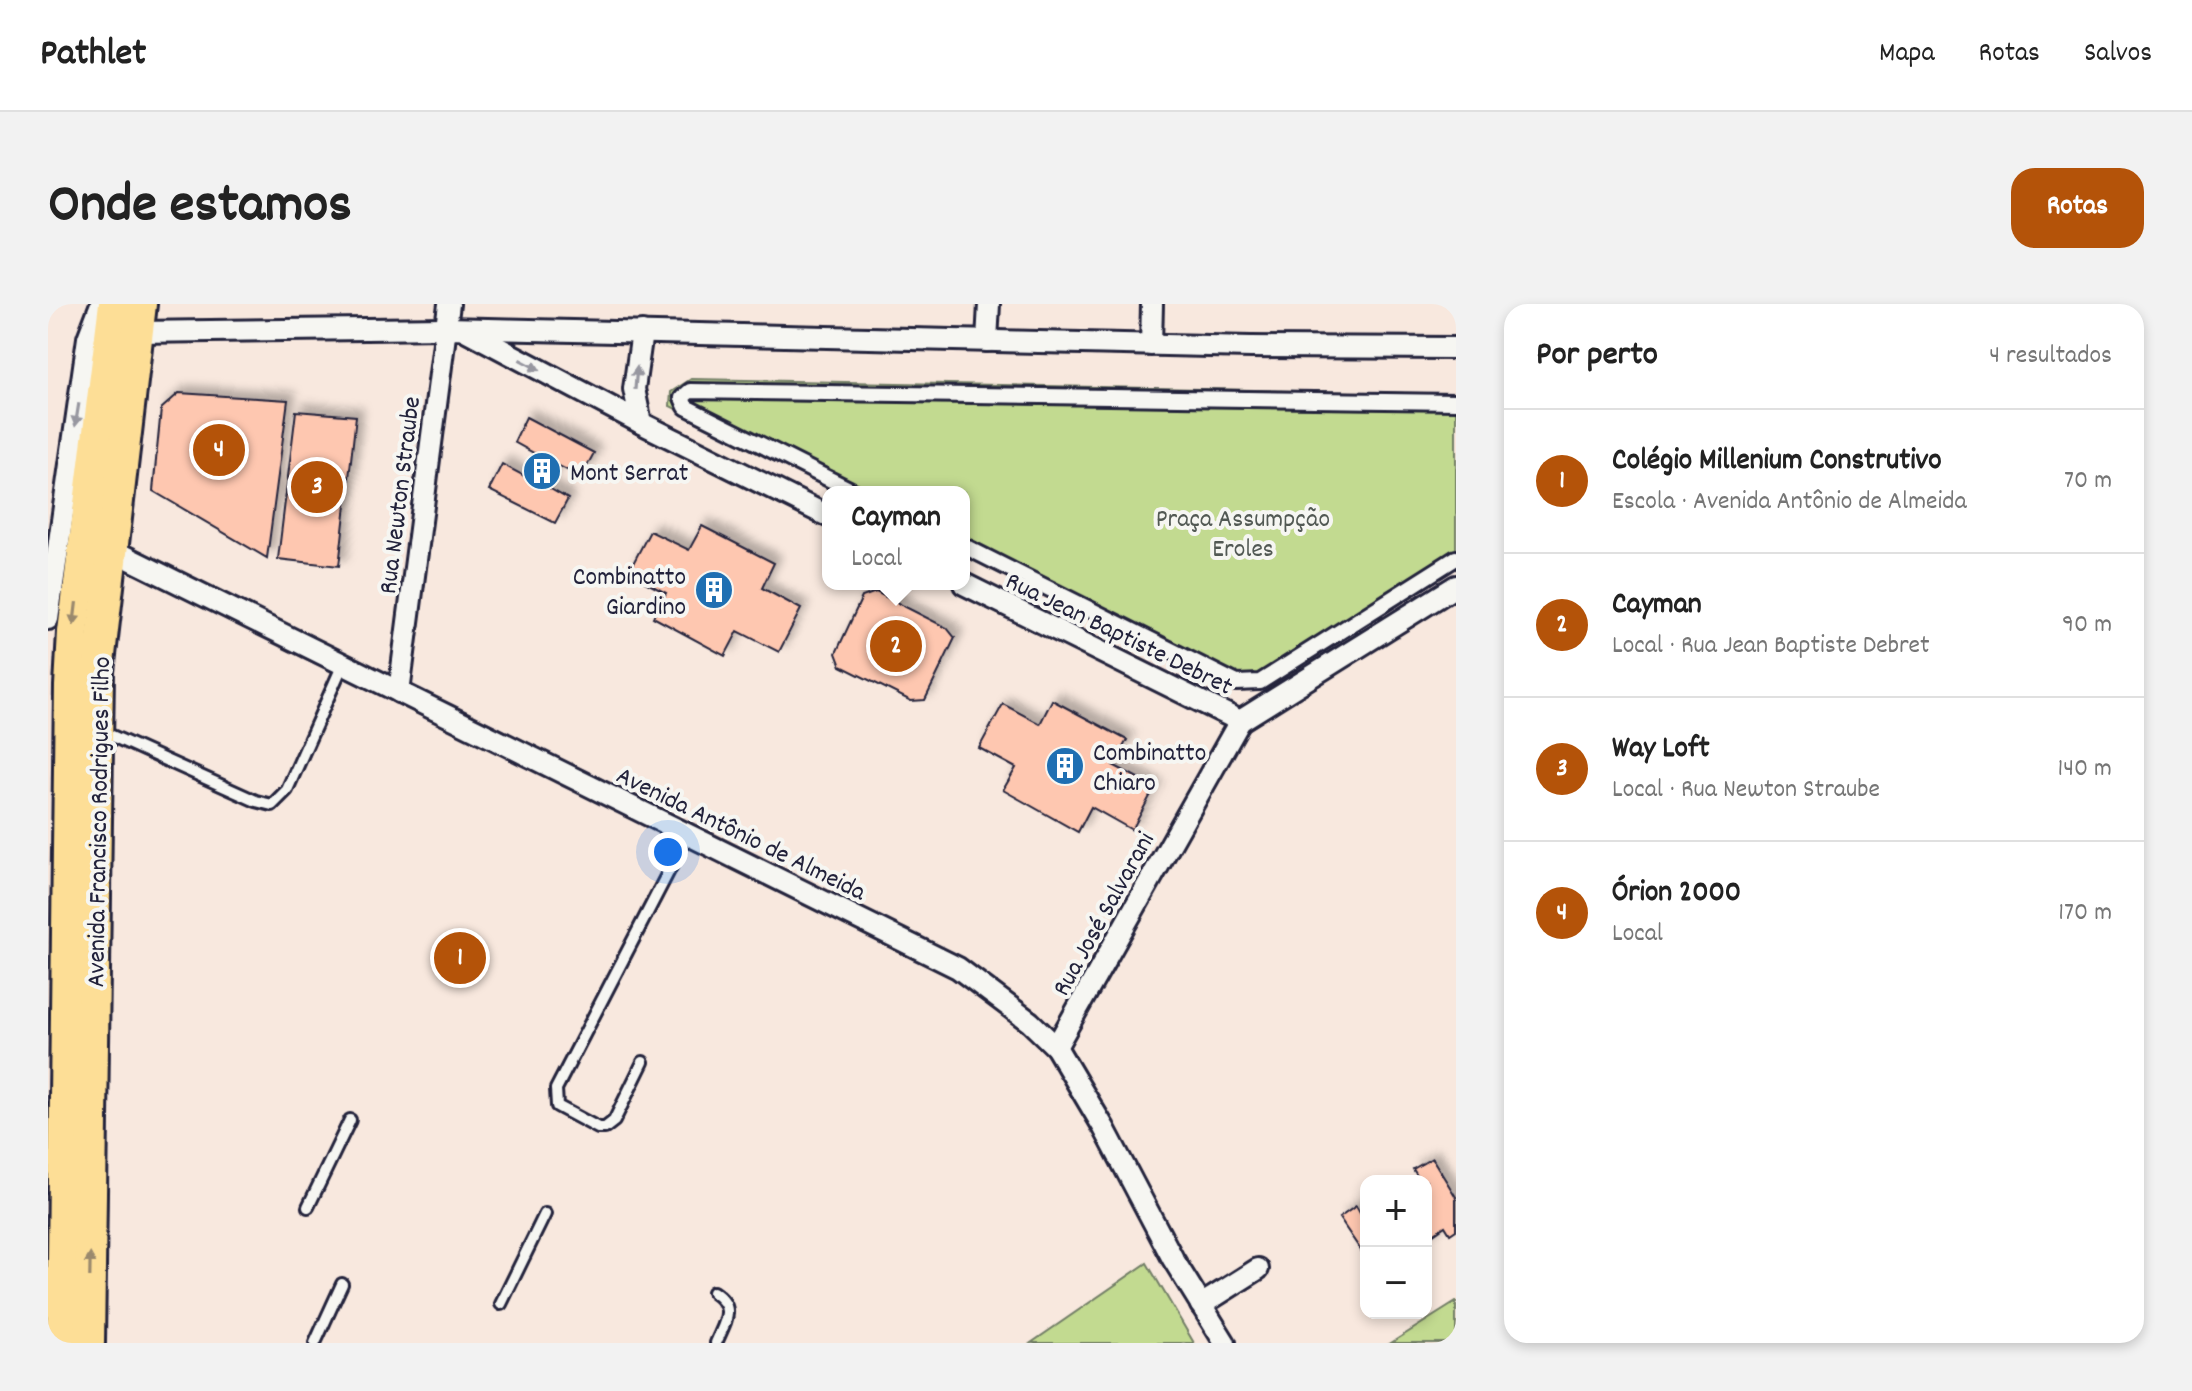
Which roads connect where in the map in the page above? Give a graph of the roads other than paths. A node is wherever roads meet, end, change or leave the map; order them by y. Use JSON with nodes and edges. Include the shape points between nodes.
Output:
{"nodes":[{"id":1,"x":101,"y":304,"type":"edge"},
{"id":2,"x":114,"y":304,"type":"edge"},
{"id":3,"x":449,"y":304,"type":"edge"},
{"id":4,"x":989,"y":304,"type":"edge"},
{"id":5,"x":1152,"y":304,"type":"edge"},
{"id":6,"x":140,"y":318,"type":"edge"},
{"id":7,"x":454,"y":328,"type":"junction"},
{"id":8,"x":642,"y":332,"type":"junction"},
{"id":9,"x":987,"y":341,"type":"junction"},
{"id":10,"x":1151,"y":345,"type":"junction"},
{"id":11,"x":1456,"y":348,"type":"edge"},
{"id":12,"x":1456,"y":402,"type":"edge"},
{"id":13,"x":641,"y":423,"type":"junction"},
{"id":14,"x":843,"y":486,"type":"edge"},
{"id":15,"x":822,"y":513,"type":"edge"},
{"id":16,"x":85,"y":536,"type":"junction"},
{"id":17,"x":970,"y":549,"type":"edge"},
{"id":18,"x":112,"y":550,"type":"junction"},
{"id":19,"x":1456,"y":558,"type":"edge"},
{"id":20,"x":1456,"y":586,"type":"edge"},
{"id":21,"x":970,"y":587,"type":"edge"},
{"id":22,"x":48,"y":619,"type":"edge"},
{"id":23,"x":343,"y":664,"type":"junction"},
{"id":24,"x":399,"y":692,"type":"junction"},
{"id":25,"x":1240,"y":721,"type":"junction"},
{"id":26,"x":97,"y":729,"type":"junction"},
{"id":27,"x":688,"y":834,"type":"junction"},
{"id":28,"x":1056,"y":1047,"type":"junction"},
{"id":29,"x":643,"y":1062,"type":"dead end"},
{"id":30,"x":350,"y":1120,"type":"dead end"},
{"id":31,"x":308,"y":1207,"type":"dead end"},
{"id":32,"x":545,"y":1214,"type":"dead end"},
{"id":33,"x":1258,"y":1269,"type":"dead end"},
{"id":34,"x":342,"y":1284,"type":"dead end"},
{"id":35,"x":713,"y":1292,"type":"dead end"},
{"id":36,"x":501,"y":1304,"type":"dead end"},
{"id":37,"x":1201,"y":1305,"type":"junction"},
{"id":38,"x":62,"y":1343,"type":"edge"},
{"id":39,"x":89,"y":1343,"type":"edge"},
{"id":40,"x":315,"y":1343,"type":"edge"},
{"id":41,"x":716,"y":1343,"type":"edge"},
{"id":42,"x":1225,"y":1343,"type":"edge"}],
"edges":[{"from":1,"to":22,"type":"street","one_way":true,"via":[[88,338]]},
{"from":2,"to":16,"type":"main road","name":"Avenida Francisco Rodrigues Filho"},
{"from":3,"to":7,"type":"street","name":"Rua Newton Straube"},
{"from":4,"to":9,"type":"street"},
{"from":5,"to":10,"type":"street"},
{"from":6,"to":7,"type":"street"},
{"from":6,"to":18,"type":"main road","name":"Avenida Francisco Rodrigues Filho"},
{"from":7,"to":8,"type":"street"},
{"from":7,"to":13,"type":"street","one_way":true},
{"from":7,"to":24,"type":"street","name":"Rua Newton Straube"},
{"from":8,"to":9,"type":"street"},
{"from":13,"to":8,"type":"street","one_way":true,"via":[[634,389]]},
{"from":9,"to":10,"type":"street"},
{"from":10,"to":11,"type":"street"},
{"from":12,"to":14,"type":"street","via":[[690,391],[682,398],[686,407]]},
{"from":13,"to":15,"type":"street"},
{"from":16,"to":18,"type":"street","name":"Avenida Antônio de Almeida"},
{"from":16,"to":38,"type":"main road","name":"Avenida Francisco Rodrigues Filho","one_way":true,"via":[[70,686]]},
{"from":17,"to":19,"type":"street","via":[[1237,683],[1260,682]]},
{"from":18,"to":23,"type":"street","name":"Avenida Antônio de Almeida"},
{"from":18,"to":26,"type":"main road","name":"Avenida Francisco Rodrigues Filho"},
{"from":20,"to":25,"type":"street","name":"Rua Jean Baptiste Debret"},
{"from":21,"to":25,"type":"street","name":"Rua Jean Baptiste Debret"},
{"from":23,"to":24,"type":"street","name":"Avenida Antônio de Almeida"},
{"from":23,"to":26,"type":"lane","via":[[287,790],[272,805]]},
{"from":24,"to":27,"type":"street","name":"Avenida Antônio de Almeida"},
{"from":25,"to":28,"type":"street","name":"Rua José Salvarani"},
{"from":39,"to":26,"type":"main road","name":"Avenida Francisco Rodrigues Filho","one_way":true},
{"from":27,"to":28,"type":"street","name":"Avenida Antônio de Almeida","via":[[958,968]]},
{"from":27,"to":29,"type":"lane","via":[[556,1089],[557,1106],[605,1128],[614,1121]]},
{"from":28,"to":37,"type":"street","name":"Avenida Antônio de Almeida"},
{"from":30,"to":31,"type":"lane"},
{"from":32,"to":36,"type":"lane"},
{"from":33,"to":37,"type":"street"},
{"from":34,"to":40,"type":"lane"},
{"from":35,"to":41,"type":"lane","via":[[728,1308]]},
{"from":37,"to":42,"type":"street","name":"Avenida Antônio de Almeida"}]}
